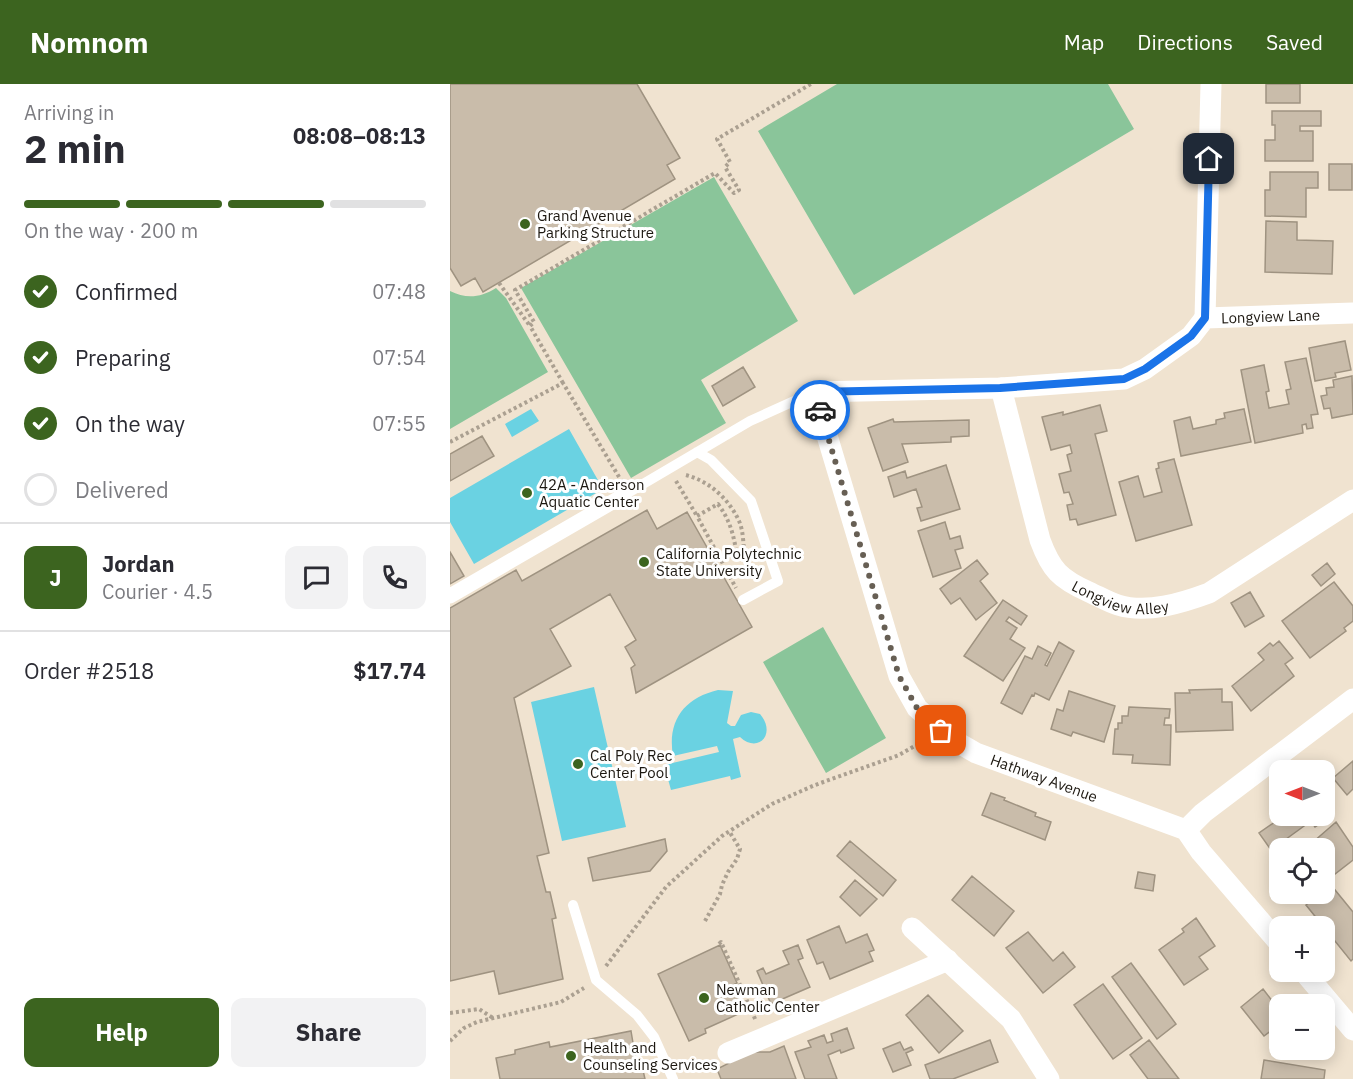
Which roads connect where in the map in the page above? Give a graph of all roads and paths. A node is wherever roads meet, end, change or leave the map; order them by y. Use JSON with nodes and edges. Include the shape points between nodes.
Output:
{"nodes":[{"id":1,"x":811,"y":84,"type":"edge"},
{"id":2,"x":1211,"y":84,"type":"edge"},
{"id":3,"x":499,"y":283,"type":"dead end"},
{"id":4,"x":1353,"y":313,"type":"edge"},
{"id":5,"x":1205,"y":318,"type":"junction"},
{"id":6,"x":530,"y":326,"type":"junction"},
{"id":7,"x":562,"y":383,"type":"junction"},
{"id":8,"x":1000,"y":388,"type":"junction"},
{"id":9,"x":814,"y":392,"type":"junction"},
{"id":10,"x":450,"y":441,"type":"edge"},
{"id":11,"x":697,"y":452,"type":"junction"},
{"id":12,"x":667,"y":469,"type":"junction"},
{"id":13,"x":679,"y":486,"type":"dead end"},
{"id":14,"x":624,"y":495,"type":"junction"},
{"id":15,"x":1353,"y":500,"type":"edge"},
{"id":16,"x":697,"y":516,"type":"junction"},
{"id":17,"x":450,"y":596,"type":"edge"},
{"id":18,"x":743,"y":600,"type":"joint"},
{"id":19,"x":1353,"y":699,"type":"edge"},
{"id":20,"x":941,"y":731,"type":"junction"},
{"id":21,"x":1186,"y":830,"type":"junction"},
{"id":22,"x":729,"y":831,"type":"junction"},
{"id":23,"x":573,"y":905,"type":"dead end"},
{"id":24,"x":705,"y":921,"type":"dead end"},
{"id":25,"x":912,"y":928,"type":"dead end"},
{"id":26,"x":1269,"y":931,"type":"edge"},
{"id":27,"x":719,"y":944,"type":"dead end"},
{"id":28,"x":948,"y":960,"type":"junction"},
{"id":29,"x":596,"y":980,"type":"junction"},
{"id":30,"x":1312,"y":982,"type":"edge"},
{"id":31,"x":450,"y":1013,"type":"edge"},
{"id":32,"x":493,"y":1018,"type":"junction"},
{"id":33,"x":1353,"y":1030,"type":"edge"},
{"id":34,"x":764,"y":1038,"type":"junction"},
{"id":35,"x":450,"y":1041,"type":"edge"},
{"id":36,"x":728,"y":1053,"type":"dead end"},
{"id":37,"x":673,"y":1079,"type":"edge"},
{"id":38,"x":1049,"y":1079,"type":"edge"}],
"edges":[{"from":1,"to":6,"type":"path","via":[[717,139],[730,162],[725,167],[739,190],[734,193],[715,173],[515,290],[534,322]]},
{"from":2,"to":5,"type":"street"},
{"from":3,"to":6,"type":"path"},
{"from":4,"to":5,"type":"street","name":"Longview Lane"},
{"from":5,"to":8,"type":"street","name":"Longview Lane","via":[[1191,336],[1124,379]]},
{"from":6,"to":7,"type":"path"},
{"from":7,"to":10,"type":"path"},
{"from":7,"to":14,"type":"path"},
{"from":8,"to":9,"type":"street","name":"Longview Lane"},
{"from":8,"to":15,"type":"street","name":"Longview Alley","via":[[1046,557],[1057,574],[1069,583],[1118,605],[1153,608],[1209,593]]},
{"from":9,"to":11,"type":"lane","via":[[750,421]]},
{"from":9,"to":20,"type":"street","name":"Hathway Avenue","via":[[899,676],[917,708]]},
{"from":11,"to":12,"type":"lane"},
{"from":11,"to":18,"type":"lane","via":[[711,460],[751,501],[778,581]]},
{"from":12,"to":14,"type":"lane"},
{"from":12,"to":16,"type":"path","via":[[675,479],[684,474],[710,485],[724,499],[739,521],[744,549],[736,550],[729,520],[718,504]]},
{"from":13,"to":16,"type":"path"},
{"from":14,"to":17,"type":"street"},
{"from":16,"to":18,"type":"path"},
{"from":19,"to":21,"type":"street"},
{"from":20,"to":21,"type":"street","name":"Hathway Avenue","via":[[976,753]]},
{"from":20,"to":22,"type":"path","via":[[899,756],[815,784],[772,804]]},
{"from":21,"to":26,"type":"street","via":[[1200,852]]},
{"from":22,"to":24,"type":"path","via":[[740,849]]},
{"from":22,"to":29,"type":"path","via":[[666,887]]},
{"from":23,"to":29,"type":"lane"},
{"from":25,"to":28,"type":"street"},
{"from":27,"to":34,"type":"path","via":[[722,942]]},
{"from":28,"to":34,"type":"street"},
{"from":28,"to":38,"type":"street","via":[[1011,1019]]},
{"from":29,"to":32,"type":"path","via":[[561,1002]]},
{"from":29,"to":37,"type":"lane","via":[[637,1015],[654,1037]]},
{"from":30,"to":33,"type":"street"},
{"from":31,"to":32,"type":"path","via":[[479,1009]]},
{"from":32,"to":35,"type":"path","via":[[464,1028]]},
{"from":34,"to":36,"type":"street"}]}
